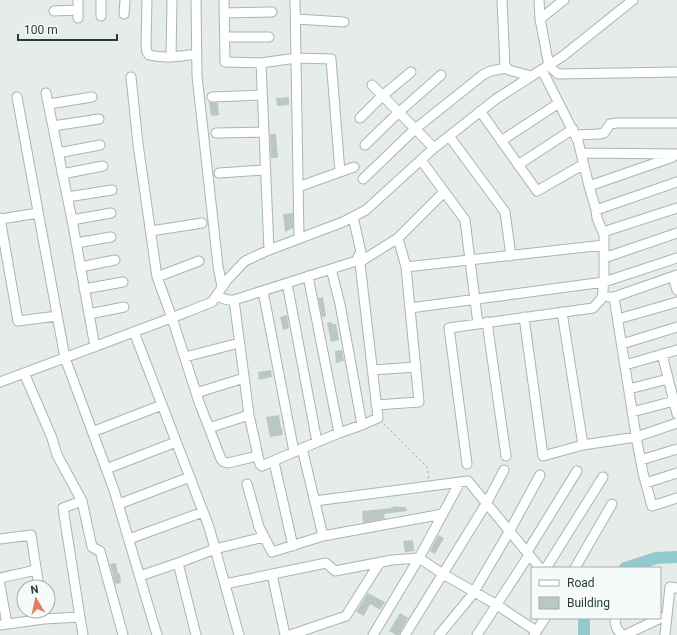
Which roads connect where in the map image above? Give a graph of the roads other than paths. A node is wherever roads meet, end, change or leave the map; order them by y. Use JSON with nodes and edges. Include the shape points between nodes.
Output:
{"nodes":[{"id":1,"x":78,"y":0,"type":"edge"},
{"id":2,"x":101,"y":0,"type":"edge"},
{"id":3,"x":124,"y":0,"type":"edge"},
{"id":4,"x":147,"y":0,"type":"edge"},
{"id":5,"x":172,"y":0,"type":"edge"},
{"id":6,"x":196,"y":0,"type":"edge"},
{"id":7,"x":224,"y":0,"type":"edge"},
{"id":8,"x":295,"y":0,"type":"edge"},
{"id":9,"x":502,"y":0,"type":"edge"},
{"id":10,"x":538,"y":0,"type":"edge"},
{"id":11,"x":563,"y":0,"type":"edge"},
{"id":12,"x":633,"y":0,"type":"edge"},
{"id":13,"x":54,"y":11,"type":"dead end"},
{"id":14,"x":272,"y":12,"type":"dead end"},
{"id":15,"x":224,"y":13,"type":"junction"},
{"id":16,"x":124,"y":14,"type":"dead end"},
{"id":17,"x":101,"y":16,"type":"dead end"},
{"id":18,"x":296,"y":19,"type":"junction"},
{"id":19,"x":540,"y":19,"type":"junction"},
{"id":20,"x":344,"y":22,"type":"dead end"},
{"id":21,"x":225,"y":37,"type":"junction"},
{"id":22,"x":269,"y":37,"type":"dead end"},
{"id":23,"x":196,"y":54,"type":"junction"},
{"id":24,"x":171,"y":57,"type":"junction"},
{"id":25,"x":296,"y":58,"type":"junction"},
{"id":26,"x":261,"y":63,"type":"junction"},
{"id":27,"x":506,"y":68,"type":"junction"},
{"id":28,"x":546,"y":68,"type":"junction"},
{"id":29,"x":412,"y":72,"type":"dead end"},
{"id":30,"x":677,"y":72,"type":"edge"},
{"id":31,"x":441,"y":75,"type":"dead end"},
{"id":32,"x":531,"y":76,"type":"junction"},
{"id":33,"x":131,"y":77,"type":"dead end"},
{"id":34,"x":372,"y":85,"type":"dead end"},
{"id":35,"x":46,"y":93,"type":"dead end"},
{"id":36,"x":262,"y":95,"type":"junction"},
{"id":37,"x":382,"y":96,"type":"junction"},
{"id":38,"x":17,"y":97,"type":"dead end"},
{"id":39,"x":92,"y":97,"type":"dead end"},
{"id":40,"x":212,"y":97,"type":"dead end"},
{"id":41,"x":559,"y":103,"type":"junction"},
{"id":42,"x":49,"y":104,"type":"junction"},
{"id":43,"x":480,"y":112,"type":"junction"},
{"id":44,"x":398,"y":113,"type":"junction"},
{"id":45,"x":360,"y":118,"type":"dead end"},
{"id":46,"x":99,"y":119,"type":"dead end"},
{"id":47,"x":677,"y":123,"type":"edge"},
{"id":48,"x":53,"y":126,"type":"junction"},
{"id":49,"x":415,"y":129,"type":"junction"},
{"id":50,"x":264,"y":132,"type":"junction"},
{"id":51,"x":574,"y":132,"type":"junction"},
{"id":52,"x":216,"y":133,"type":"dead end"},
{"id":53,"x":449,"y":136,"type":"junction"},
{"id":54,"x":501,"y":141,"type":"junction"},
{"id":55,"x":100,"y":145,"type":"dead end"},
{"id":56,"x":365,"y":145,"type":"dead end"},
{"id":57,"x":434,"y":148,"type":"junction"},
{"id":58,"x":58,"y":153,"type":"junction"},
{"id":59,"x":582,"y":153,"type":"junction"},
{"id":60,"x":677,"y":155,"type":"edge"},
{"id":61,"x":421,"y":160,"type":"junction"},
{"id":62,"x":584,"y":164,"type":"junction"},
{"id":63,"x":518,"y":165,"type":"junction"},
{"id":64,"x":103,"y":166,"type":"dead end"},
{"id":65,"x":354,"y":167,"type":"dead end"},
{"id":66,"x":266,"y":170,"type":"junction"},
{"id":67,"x":340,"y":172,"type":"junction"},
{"id":68,"x":219,"y":173,"type":"dead end"},
{"id":69,"x":62,"y":174,"type":"junction"},
{"id":70,"x":362,"y":179,"type":"dead end"},
{"id":71,"x":677,"y":182,"type":"edge"},
{"id":72,"x":589,"y":186,"type":"junction"},
{"id":73,"x":298,"y":187,"type":"junction"},
{"id":74,"x":112,"y":190,"type":"dead end"},
{"id":75,"x":444,"y":192,"type":"junction"},
{"id":76,"x":67,"y":197,"type":"junction"},
{"id":77,"x":677,"y":208,"type":"edge"},
{"id":78,"x":596,"y":210,"type":"junction"},
{"id":79,"x":38,"y":213,"type":"junction"},
{"id":80,"x":112,"y":213,"type":"dead end"},
{"id":81,"x":353,"y":217,"type":"junction"},
{"id":82,"x":0,"y":218,"type":"edge"},
{"id":83,"x":72,"y":220,"type":"junction"},
{"id":84,"x":202,"y":223,"type":"dead end"},
{"id":85,"x":150,"y":231,"type":"junction"},
{"id":86,"x":603,"y":232,"type":"junction"},
{"id":87,"x":677,"y":233,"type":"edge"},
{"id":88,"x":111,"y":237,"type":"dead end"},
{"id":89,"x":299,"y":238,"type":"junction"},
{"id":90,"x":398,"y":238,"type":"junction"},
{"id":91,"x":76,"y":243,"type":"junction"},
{"id":92,"x":604,"y":245,"type":"junction"},
{"id":93,"x":269,"y":250,"type":"junction"},
{"id":94,"x":511,"y":256,"type":"junction"},
{"id":95,"x":604,"y":258,"type":"junction"},
{"id":96,"x":677,"y":258,"type":"edge"},
{"id":97,"x":359,"y":259,"type":"junction"},
{"id":98,"x":115,"y":260,"type":"dead end"},
{"id":99,"x":199,"y":260,"type":"dead end"},
{"id":100,"x":469,"y":260,"type":"junction"},
{"id":101,"x":80,"y":267,"type":"junction"},
{"id":102,"x":406,"y":267,"type":"junction"},
{"id":103,"x":331,"y":269,"type":"junction"},
{"id":104,"x":308,"y":276,"type":"junction"},
{"id":105,"x":675,"y":276,"type":"edge"},
{"id":106,"x":157,"y":277,"type":"junction"},
{"id":107,"x":123,"y":282,"type":"dead end"},
{"id":108,"x":604,"y":282,"type":"junction"},
{"id":109,"x":287,"y":283,"type":"junction"},
{"id":110,"x":222,"y":287,"type":"junction"},
{"id":111,"x":84,"y":289,"type":"junction"},
{"id":112,"x":677,"y":290,"type":"edge"},
{"id":113,"x":262,"y":291,"type":"junction"},
{"id":114,"x":216,"y":296,"type":"junction"},
{"id":115,"x":614,"y":297,"type":"junction"},
{"id":116,"x":602,"y":298,"type":"junction"},
{"id":117,"x":474,"y":299,"type":"junction"},
{"id":118,"x":234,"y":300,"type":"junction"},
{"id":119,"x":677,"y":302,"type":"edge"},
{"id":120,"x":124,"y":307,"type":"dead end"},
{"id":121,"x":410,"y":308,"type":"junction"},
{"id":122,"x":562,"y":312,"type":"junction"},
{"id":123,"x":89,"y":314,"type":"junction"},
{"id":124,"x":57,"y":316,"type":"junction"},
{"id":125,"x":524,"y":317,"type":"junction"},
{"id":126,"x":172,"y":318,"type":"junction"},
{"id":127,"x":618,"y":319,"type":"junction"},
{"id":128,"x":482,"y":323,"type":"junction"},
{"id":129,"x":677,"y":327,"type":"edge"},
{"id":130,"x":134,"y":332,"type":"junction"},
{"id":131,"x":239,"y":343,"type":"junction"},
{"id":132,"x":622,"y":344,"type":"junction"},
{"id":133,"x":95,"y":347,"type":"junction"},
{"id":134,"x":677,"y":350,"type":"edge"},
{"id":135,"x":662,"y":354,"type":"junction"},
{"id":136,"x":184,"y":357,"type":"junction"},
{"id":137,"x":64,"y":358,"type":"junction"},
{"id":138,"x":625,"y":365,"type":"junction"},
{"id":139,"x":416,"y":367,"type":"junction"},
{"id":140,"x":372,"y":370,"type":"junction"},
{"id":141,"x":24,"y":373,"type":"junction"},
{"id":142,"x":244,"y":378,"type":"junction"},
{"id":143,"x":668,"y":379,"type":"junction"},
{"id":144,"x":0,"y":382,"type":"edge"},
{"id":145,"x":629,"y":389,"type":"junction"},
{"id":146,"x":196,"y":393,"type":"junction"},
{"id":147,"x":674,"y":401,"type":"junction"},
{"id":148,"x":376,"y":405,"type":"junction"},
{"id":149,"x":162,"y":406,"type":"junction"},
{"id":150,"x":632,"y":412,"type":"junction"},
{"id":151,"x":677,"y":414,"type":"edge"},
{"id":152,"x":249,"y":415,"type":"junction"},
{"id":153,"x":677,"y":424,"type":"edge"},
{"id":154,"x":362,"y":425,"type":"junction"},
{"id":155,"x":209,"y":428,"type":"junction"},
{"id":156,"x":92,"y":432,"type":"junction"},
{"id":157,"x":339,"y":433,"type":"junction"},
{"id":158,"x":636,"y":437,"type":"junction"},
{"id":159,"x":176,"y":442,"type":"junction"},
{"id":160,"x":317,"y":442,"type":"junction"},
{"id":161,"x":583,"y":445,"type":"junction"},
{"id":162,"x":677,"y":448,"type":"edge"},
{"id":163,"x":298,"y":450,"type":"junction"},
{"id":164,"x":258,"y":456,"type":"junction"},
{"id":165,"x":506,"y":456,"type":"dead end"},
{"id":166,"x":640,"y":460,"type":"junction"},
{"id":167,"x":274,"y":462,"type":"junction"},
{"id":168,"x":467,"y":464,"type":"dead end"},
{"id":169,"x":106,"y":469,"type":"junction"},
{"id":170,"x":504,"y":470,"type":"dead end"},
{"id":171,"x":577,"y":471,"type":"dead end"},
{"id":172,"x":677,"y":473,"type":"edge"},
{"id":173,"x":540,"y":475,"type":"dead end"},
{"id":174,"x":190,"y":477,"type":"junction"},
{"id":175,"x":604,"y":477,"type":"dead end"},
{"id":176,"x":460,"y":482,"type":"junction"},
{"id":177,"x":646,"y":483,"type":"junction"},
{"id":178,"x":247,"y":484,"type":"dead end"},
{"id":179,"x":677,"y":498,"type":"edge"},
{"id":180,"x":82,"y":501,"type":"junction"},
{"id":181,"x":315,"y":501,"type":"junction"},
{"id":182,"x":119,"y":504,"type":"junction"},
{"id":183,"x":486,"y":504,"type":"junction"},
{"id":184,"x":612,"y":504,"type":"dead end"},
{"id":185,"x":203,"y":512,"type":"junction"},
{"id":186,"x":443,"y":514,"type":"junction"},
{"id":187,"x":509,"y":532,"type":"junction"},
{"id":188,"x":323,"y":536,"type":"junction"},
{"id":189,"x":264,"y":537,"type":"junction"},
{"id":190,"x":0,"y":539,"type":"edge"},
{"id":191,"x":129,"y":540,"type":"junction"},
{"id":192,"x":293,"y":546,"type":"junction"},
{"id":193,"x":215,"y":549,"type":"junction"},
{"id":194,"x":528,"y":554,"type":"junction"},
{"id":195,"x":418,"y":558,"type":"junction"},
{"id":196,"x":380,"y":562,"type":"junction"},
{"id":197,"x":178,"y":563,"type":"junction"},
{"id":198,"x":539,"y":567,"type":"edge"},
{"id":199,"x":547,"y":567,"type":"edge"},
{"id":200,"x":576,"y":567,"type":"edge"},
{"id":201,"x":36,"y":570,"type":"junction"},
{"id":202,"x":272,"y":574,"type":"junction"},
{"id":203,"x":443,"y":574,"type":"junction"},
{"id":204,"x":140,"y":576,"type":"junction"},
{"id":205,"x":0,"y":578,"type":"edge"},
{"id":206,"x":38,"y":579,"type":"edge"},
{"id":207,"x":225,"y":584,"type":"junction"},
{"id":208,"x":0,"y":585,"type":"edge"},
{"id":209,"x":669,"y":588,"type":"edge"},
{"id":210,"x":474,"y":592,"type":"junction"},
{"id":211,"x":497,"y":605,"type":"junction"},
{"id":212,"x":667,"y":615,"type":"junction"},
{"id":213,"x":56,"y":616,"type":"edge"},
{"id":214,"x":80,"y":617,"type":"junction"},
{"id":215,"x":661,"y":618,"type":"edge"},
{"id":216,"x":28,"y":619,"type":"edge"},
{"id":217,"x":544,"y":619,"type":"edge"},
{"id":218,"x":616,"y":619,"type":"edge"},
{"id":219,"x":659,"y":619,"type":"edge"},
{"id":220,"x":3,"y":625,"type":"edge"},
{"id":221,"x":535,"y":633,"type":"edge"},
{"id":222,"x":82,"y":635,"type":"edge"},
{"id":223,"x":123,"y":635,"type":"edge"},
{"id":224,"x":157,"y":635,"type":"edge"},
{"id":225,"x":196,"y":635,"type":"edge"},
{"id":226,"x":239,"y":635,"type":"edge"},
{"id":227,"x":285,"y":635,"type":"edge"},
{"id":228,"x":290,"y":635,"type":"edge"},
{"id":229,"x":372,"y":635,"type":"edge"},
{"id":230,"x":405,"y":635,"type":"edge"},
{"id":231,"x":439,"y":635,"type":"edge"},
{"id":232,"x":477,"y":635,"type":"edge"},
{"id":233,"x":622,"y":635,"type":"edge"},
{"id":234,"x":625,"y":635,"type":"edge"},
{"id":235,"x":665,"y":635,"type":"edge"}],
"edges":[{"from":1,"to":13,"type":"street","via":[[78,14]]},
{"from":2,"to":17,"type":"street"},
{"from":3,"to":16,"type":"street"},
{"from":4,"to":24,"type":"street","via":[[146,52],[157,57]]},
{"from":5,"to":24,"type":"street"},
{"from":6,"to":23,"type":"street"},
{"from":7,"to":15,"type":"street"},
{"from":8,"to":18,"type":"street"},
{"from":9,"to":27,"type":"street"},
{"from":10,"to":19,"type":"street"},
{"from":11,"to":19,"type":"street"},
{"from":12,"to":28,"type":"street"},
{"from":14,"to":15,"type":"street"},
{"from":15,"to":21,"type":"street"},
{"from":18,"to":20,"type":"street"},
{"from":18,"to":25,"type":"street"},
{"from":19,"to":28,"type":"street"},
{"from":21,"to":22,"type":"street"},
{"from":21,"to":26,"type":"street","via":[[225,62]]},
{"from":23,"to":24,"type":"street"},
{"from":23,"to":110,"type":"street","via":[[210,198]]},
{"from":25,"to":26,"type":"street"},
{"from":25,"to":67,"type":"street","via":[[331,60]]},
{"from":25,"to":73,"type":"street"},
{"from":26,"to":36,"type":"street"},
{"from":27,"to":32,"type":"street"},
{"from":27,"to":49,"type":"street","via":[[487,72]]},
{"from":28,"to":30,"type":"street","via":[[558,74]]},
{"from":28,"to":32,"type":"street"},
{"from":28,"to":41,"type":"street"},
{"from":29,"to":37,"type":"street"},
{"from":31,"to":44,"type":"street"},
{"from":32,"to":43,"type":"street"},
{"from":33,"to":85,"type":"street"},
{"from":34,"to":37,"type":"street"},
{"from":35,"to":42,"type":"street"},
{"from":36,"to":40,"type":"street"},
{"from":36,"to":50,"type":"street"},
{"from":37,"to":44,"type":"street"},
{"from":37,"to":45,"type":"street"},
{"from":38,"to":79,"type":"street"},
{"from":39,"to":42,"type":"street"},
{"from":41,"to":51,"type":"street"},
{"from":41,"to":54,"type":"street"},
{"from":42,"to":48,"type":"street"},
{"from":43,"to":53,"type":"street"},
{"from":43,"to":54,"type":"street"},
{"from":44,"to":49,"type":"street"},
{"from":44,"to":56,"type":"street"},
{"from":46,"to":48,"type":"street"},
{"from":47,"to":51,"type":"street","via":[[616,123],[610,124],[604,133]]},
{"from":48,"to":58,"type":"street"},
{"from":49,"to":57,"type":"street"},
{"from":49,"to":70,"type":"street"},
{"from":50,"to":52,"type":"street"},
{"from":50,"to":66,"type":"street"},
{"from":51,"to":59,"type":"street"},
{"from":51,"to":63,"type":"street"},
{"from":53,"to":57,"type":"street"},
{"from":53,"to":94,"type":"street","via":[[505,212]]},
{"from":54,"to":63,"type":"street"},
{"from":55,"to":58,"type":"street"},
{"from":57,"to":61,"type":"street"},
{"from":58,"to":69,"type":"street"},
{"from":59,"to":60,"type":"street"},
{"from":59,"to":62,"type":"street"},
{"from":60,"to":72,"type":"street"},
{"from":61,"to":75,"type":"street"},
{"from":61,"to":81,"type":"street","via":[[366,210]]},
{"from":62,"to":63,"type":"street","via":[[536,191]]},
{"from":62,"to":72,"type":"street"},
{"from":64,"to":69,"type":"street"},
{"from":65,"to":67,"type":"street"},
{"from":66,"to":68,"type":"street"},
{"from":66,"to":93,"type":"street"},
{"from":67,"to":73,"type":"street"},
{"from":69,"to":76,"type":"street"},
{"from":71,"to":78,"type":"street"},
{"from":72,"to":78,"type":"street"},
{"from":73,"to":89,"type":"street"},
{"from":74,"to":76,"type":"street"},
{"from":75,"to":90,"type":"street"},
{"from":75,"to":100,"type":"street","via":[[465,220]]},
{"from":76,"to":83,"type":"street"},
{"from":77,"to":86,"type":"street"},
{"from":78,"to":86,"type":"street"},
{"from":79,"to":82,"type":"street"},
{"from":79,"to":124,"type":"street"},
{"from":80,"to":83,"type":"street"},
{"from":81,"to":89,"type":"street"},
{"from":81,"to":97,"type":"street","via":[[361,252]]},
{"from":82,"to":124,"type":"street","via":[[18,321]]},
{"from":83,"to":91,"type":"street"},
{"from":84,"to":85,"type":"street"},
{"from":85,"to":106,"type":"street"},
{"from":86,"to":92,"type":"street"},
{"from":87,"to":95,"type":"street"},
{"from":88,"to":91,"type":"street"},
{"from":89,"to":93,"type":"street"},
{"from":90,"to":97,"type":"street"},
{"from":90,"to":102,"type":"street"},
{"from":91,"to":101,"type":"street"},
{"from":92,"to":94,"type":"street"},
{"from":92,"to":95,"type":"street"},
{"from":93,"to":110,"type":"street","via":[[245,261]]},
{"from":94,"to":100,"type":"street"},
{"from":95,"to":108,"type":"street"},
{"from":96,"to":108,"type":"street"},
{"from":97,"to":103,"type":"street"},
{"from":97,"to":140,"type":"street"},
{"from":98,"to":101,"type":"street"},
{"from":99,"to":106,"type":"street"},
{"from":100,"to":102,"type":"street"},
{"from":100,"to":117,"type":"street"},
{"from":101,"to":111,"type":"street"},
{"from":102,"to":121,"type":"street"},
{"from":103,"to":104,"type":"street"},
{"from":103,"to":154,"type":"street","via":[[340,304]]},
{"from":104,"to":109,"type":"street"},
{"from":104,"to":157,"type":"street"},
{"from":105,"to":112,"type":"street"},
{"from":105,"to":115,"type":"street"},
{"from":106,"to":126,"type":"street"},
{"from":107,"to":111,"type":"street"},
{"from":108,"to":116,"type":"street"},
{"from":108,"to":117,"type":"street"},
{"from":109,"to":113,"type":"street"},
{"from":109,"to":160,"type":"street"},
{"from":110,"to":114,"type":"street"},
{"from":111,"to":123,"type":"street"},
{"from":113,"to":118,"type":"street"},
{"from":113,"to":163,"type":"street"},
{"from":114,"to":118,"type":"street"},
{"from":114,"to":126,"type":"street","via":[[212,302]]},
{"from":115,"to":116,"type":"street"},
{"from":115,"to":127,"type":"street"},
{"from":116,"to":122,"type":"street","via":[[593,308]]},
{"from":117,"to":121,"type":"street"},
{"from":117,"to":128,"type":"street"},
{"from":118,"to":131,"type":"street"},
{"from":119,"to":127,"type":"street"},
{"from":120,"to":123,"type":"street"},
{"from":121,"to":139,"type":"street"},
{"from":122,"to":125,"type":"street"},
{"from":122,"to":161,"type":"street"},
{"from":123,"to":133,"type":"street"},
{"from":124,"to":137,"type":"street"},
{"from":125,"to":128,"type":"street"},
{"from":125,"to":161,"type":"street","via":[[544,456]]},
{"from":126,"to":130,"type":"street"},
{"from":126,"to":136,"type":"street"},
{"from":127,"to":132,"type":"street"},
{"from":128,"to":165,"type":"street"},
{"from":128,"to":168,"type":"street","via":[[449,328]]},
{"from":129,"to":132,"type":"street"},
{"from":130,"to":133,"type":"street"},
{"from":130,"to":149,"type":"street"},
{"from":131,"to":136,"type":"street"},
{"from":131,"to":142,"type":"street"},
{"from":132,"to":138,"type":"street"},
{"from":133,"to":137,"type":"street"},
{"from":134,"to":135,"type":"street"},
{"from":135,"to":138,"type":"street"},
{"from":135,"to":143,"type":"street"},
{"from":136,"to":146,"type":"street"},
{"from":137,"to":141,"type":"street"},
{"from":137,"to":156,"type":"street"},
{"from":138,"to":145,"type":"street"},
{"from":139,"to":140,"type":"street"},
{"from":139,"to":148,"type":"street","via":[[419,402]]},
{"from":140,"to":148,"type":"street"},
{"from":141,"to":144,"type":"street"},
{"from":141,"to":180,"type":"street","via":[[57,455]]},
{"from":142,"to":146,"type":"street"},
{"from":142,"to":152,"type":"street"},
{"from":143,"to":145,"type":"street"},
{"from":143,"to":147,"type":"street"},
{"from":145,"to":150,"type":"street"},
{"from":146,"to":155,"type":"street"},
{"from":147,"to":150,"type":"street"},
{"from":147,"to":151,"type":"street"},
{"from":148,"to":154,"type":"street","via":[[378,418]]},
{"from":149,"to":156,"type":"street"},
{"from":149,"to":159,"type":"street"},
{"from":150,"to":158,"type":"street"},
{"from":152,"to":155,"type":"street"},
{"from":152,"to":164,"type":"street"},
{"from":153,"to":158,"type":"street"},
{"from":154,"to":157,"type":"street"},
{"from":155,"to":164,"type":"street","via":[[224,462]]},
{"from":156,"to":169,"type":"street"},
{"from":157,"to":160,"type":"street"},
{"from":158,"to":161,"type":"street"},
{"from":158,"to":166,"type":"street"},
{"from":159,"to":169,"type":"street"},
{"from":159,"to":174,"type":"street"},
{"from":160,"to":163,"type":"street"},
{"from":162,"to":166,"type":"street"},
{"from":163,"to":167,"type":"street"},
{"from":163,"to":181,"type":"street"},
{"from":164,"to":167,"type":"street","via":[[262,466]]},
{"from":166,"to":177,"type":"street"},
{"from":167,"to":192,"type":"street"},
{"from":169,"to":182,"type":"street"},
{"from":170,"to":183,"type":"street"},
{"from":171,"to":194,"type":"street"},
{"from":172,"to":177,"type":"street"},
{"from":173,"to":187,"type":"street"},
{"from":174,"to":182,"type":"street"},
{"from":174,"to":185,"type":"street"},
{"from":175,"to":199,"type":"street"},
{"from":176,"to":181,"type":"street"},
{"from":176,"to":183,"type":"street","via":[[468,482]]},
{"from":176,"to":186,"type":"street"},
{"from":177,"to":179,"type":"street","via":[[652,506]]},
{"from":178,"to":189,"type":"street"},
{"from":180,"to":214,"type":"street","via":[[63,508]]},
{"from":180,"to":223,"type":"street","via":[[92,547],[100,551]]},
{"from":181,"to":188,"type":"street"},
{"from":182,"to":191,"type":"street"},
{"from":183,"to":187,"type":"street"},
{"from":183,"to":203,"type":"street"},
{"from":184,"to":200,"type":"street"},
{"from":185,"to":191,"type":"street"},
{"from":185,"to":193,"type":"street"},
{"from":186,"to":188,"type":"street"},
{"from":186,"to":195,"type":"street"},
{"from":187,"to":194,"type":"street"},
{"from":187,"to":210,"type":"street"},
{"from":188,"to":192,"type":"street"},
{"from":189,"to":192,"type":"street","via":[[272,552]]},
{"from":189,"to":193,"type":"street"},
{"from":190,"to":201,"type":"street","via":[[31,535]]},
{"from":191,"to":204,"type":"street"},
{"from":193,"to":197,"type":"street"},
{"from":193,"to":207,"type":"street"},
{"from":194,"to":198,"type":"street"},
{"from":194,"to":211,"type":"street"},
{"from":195,"to":196,"type":"street"},
{"from":195,"to":203,"type":"street"},
{"from":195,"to":229,"type":"street"},
{"from":196,"to":202,"type":"street","via":[[335,571],[326,563]]},
{"from":196,"to":228,"type":"street","via":[[346,616]]},
{"from":197,"to":204,"type":"street"},
{"from":197,"to":225,"type":"street"},
{"from":201,"to":205,"type":"street"},
{"from":201,"to":206,"type":"street"},
{"from":202,"to":207,"type":"street"},
{"from":202,"to":227,"type":"street"},
{"from":203,"to":210,"type":"street"},
{"from":203,"to":230,"type":"street"},
{"from":204,"to":224,"type":"street"},
{"from":207,"to":226,"type":"street"},
{"from":208,"to":220,"type":"street"},
{"from":209,"to":212,"type":"street"},
{"from":210,"to":211,"type":"street"},
{"from":210,"to":231,"type":"street"},
{"from":211,"to":221,"type":"street"},
{"from":211,"to":232,"type":"street"},
{"from":212,"to":215,"type":"street"},
{"from":212,"to":235,"type":"street"},
{"from":213,"to":214,"type":"street"},
{"from":214,"to":222,"type":"street"},
{"from":216,"to":220,"type":"street"},
{"from":217,"to":221,"type":"street"},
{"from":218,"to":233,"type":"street","via":[[616,629]]},
{"from":219,"to":234,"type":"street"}]}
